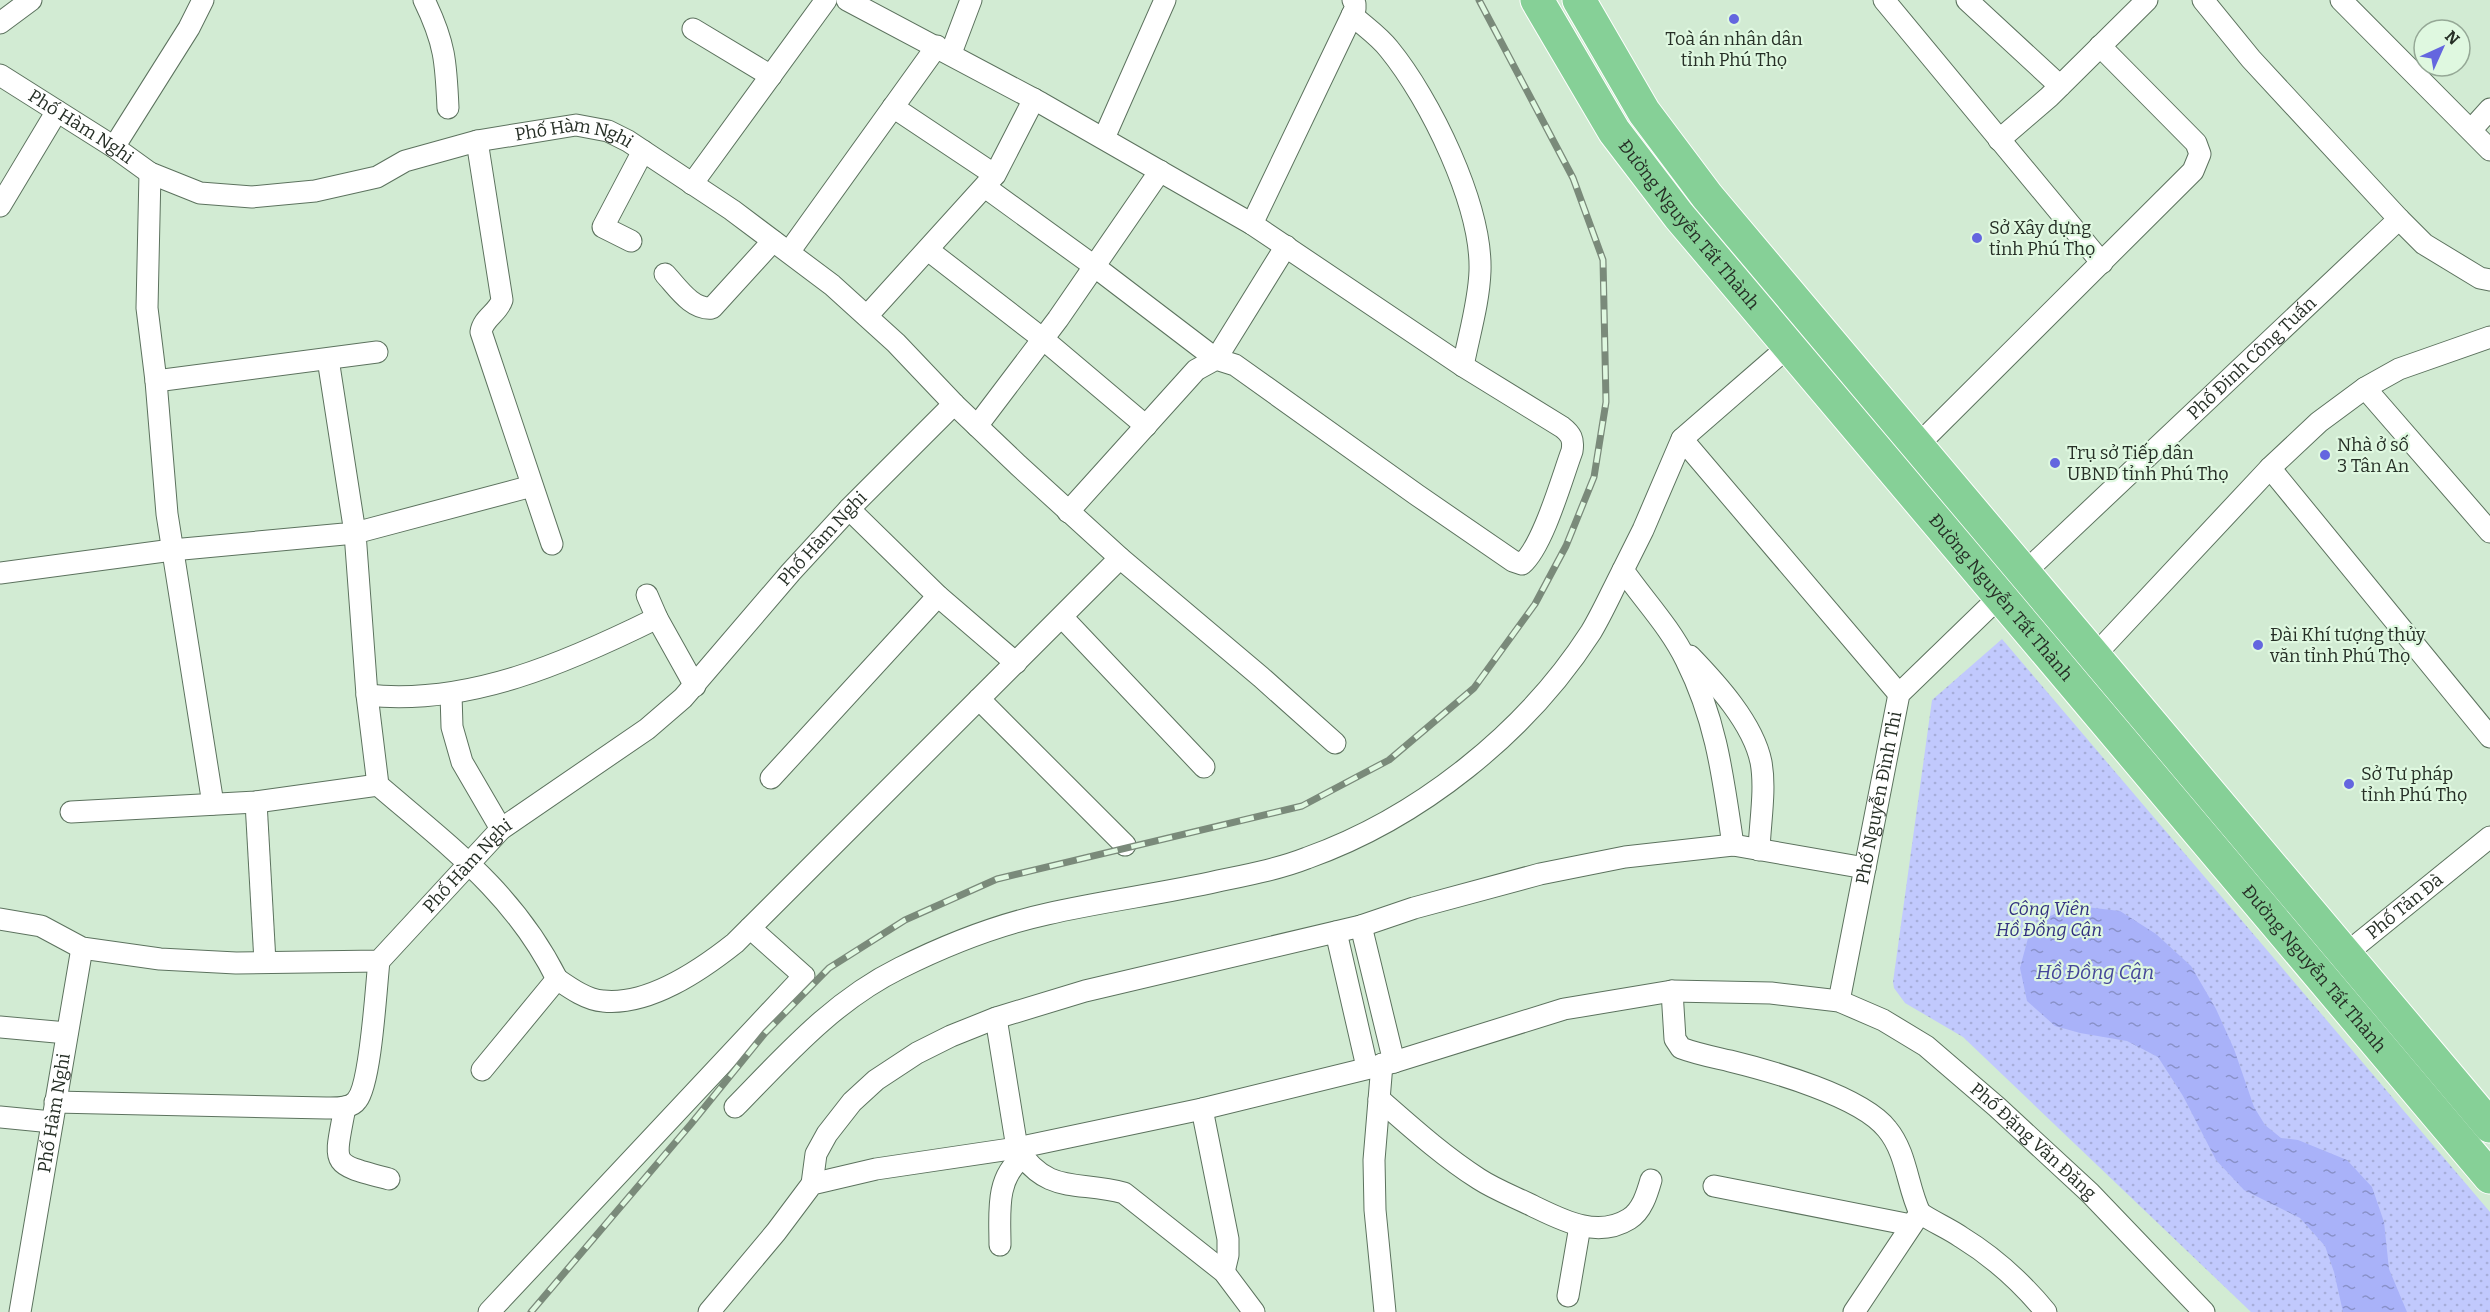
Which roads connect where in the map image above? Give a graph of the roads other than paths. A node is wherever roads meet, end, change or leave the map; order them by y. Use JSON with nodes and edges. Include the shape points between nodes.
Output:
{"nodes":[{"id":1,"x":31,"y":0,"type":"edge"},
{"id":2,"x":203,"y":0,"type":"edge"},
{"id":3,"x":424,"y":0,"type":"edge"},
{"id":4,"x":826,"y":0,"type":"edge"},
{"id":5,"x":847,"y":0,"type":"edge"},
{"id":6,"x":971,"y":0,"type":"edge"},
{"id":7,"x":1165,"y":0,"type":"edge"},
{"id":8,"x":1537,"y":0,"type":"edge"},
{"id":9,"x":1579,"y":0,"type":"edge"},
{"id":10,"x":1884,"y":0,"type":"edge"},
{"id":11,"x":1966,"y":0,"type":"edge"},
{"id":12,"x":2203,"y":0,"type":"edge"},
{"id":13,"x":2139,"y":3,"type":"edge"},
{"id":14,"x":2350,"y":3,"type":"edge"},
{"id":15,"x":1352,"y":8,"type":"edge"},
{"id":16,"x":8,"y":12,"type":"edge"},
{"id":17,"x":693,"y":29,"type":"dead end"},
{"id":18,"x":2100,"y":46,"type":"junction"},
{"id":19,"x":944,"y":50,"type":"junction"},
{"id":20,"x":0,"y":75,"type":"edge"},
{"id":21,"x":771,"y":76,"type":"junction"},
{"id":22,"x":2060,"y":86,"type":"junction"},
{"id":23,"x":1034,"y":99,"type":"junction"},
{"id":24,"x":893,"y":107,"type":"junction"},
{"id":25,"x":448,"y":108,"type":"dead end"},
{"id":26,"x":2490,"y":109,"type":"edge"},
{"id":27,"x":57,"y":111,"type":"junction"},
{"id":28,"x":2471,"y":130,"type":"junction"},
{"id":29,"x":1104,"y":138,"type":"junction"},
{"id":30,"x":1999,"y":140,"type":"junction"},
{"id":31,"x":477,"y":141,"type":"junction"},
{"id":32,"x":114,"y":147,"type":"junction"},
{"id":33,"x":2490,"y":150,"type":"edge"},
{"id":34,"x":643,"y":151,"type":"junction"},
{"id":35,"x":1160,"y":171,"type":"junction"},
{"id":36,"x":150,"y":173,"type":"junction"},
{"id":37,"x":990,"y":181,"type":"junction"},
{"id":38,"x":692,"y":183,"type":"junction"},
{"id":39,"x":1707,"y":196,"type":"junction"},
{"id":40,"x":0,"y":207,"type":"edge"},
{"id":41,"x":1678,"y":216,"type":"junction"},
{"id":42,"x":2399,"y":219,"type":"junction"},
{"id":43,"x":1252,"y":224,"type":"junction"},
{"id":44,"x":631,"y":241,"type":"dead end"},
{"id":45,"x":781,"y":246,"type":"junction"},
{"id":46,"x":1286,"y":246,"type":"junction"},
{"id":47,"x":928,"y":250,"type":"junction"},
{"id":48,"x":2102,"y":263,"type":"junction"},
{"id":49,"x":1094,"y":266,"type":"junction"},
{"id":50,"x":665,"y":274,"type":"dead end"},
{"id":51,"x":2490,"y":280,"type":"edge"},
{"id":52,"x":867,"y":316,"type":"junction"},
{"id":53,"x":2490,"y":337,"type":"edge"},
{"id":54,"x":1043,"y":339,"type":"junction"},
{"id":55,"x":1789,"y":346,"type":"junction"},
{"id":56,"x":377,"y":352,"type":"dead end"},
{"id":57,"x":328,"y":359,"type":"junction"},
{"id":58,"x":1216,"y":359,"type":"junction"},
{"id":59,"x":1463,"y":366,"type":"junction"},
{"id":60,"x":156,"y":381,"type":"junction"},
{"id":61,"x":2365,"y":388,"type":"junction"},
{"id":62,"x":954,"y":404,"type":"junction"},
{"id":63,"x":977,"y":426,"type":"junction"},
{"id":64,"x":1146,"y":426,"type":"junction"},
{"id":65,"x":1682,"y":439,"type":"junction"},
{"id":66,"x":1917,"y":446,"type":"junction"},
{"id":67,"x":2270,"y":468,"type":"junction"},
{"id":68,"x":532,"y":486,"type":"junction"},
{"id":69,"x":849,"y":509,"type":"junction"},
{"id":70,"x":1068,"y":512,"type":"junction"},
{"id":71,"x":2490,"y":532,"type":"edge"},
{"id":72,"x":355,"y":533,"type":"junction"},
{"id":73,"x":552,"y":544,"type":"dead end"},
{"id":74,"x":172,"y":550,"type":"junction"},
{"id":75,"x":1120,"y":558,"type":"junction"},
{"id":76,"x":1623,"y":570,"type":"junction"},
{"id":77,"x":0,"y":573,"type":"edge"},
{"id":78,"x":2024,"y":573,"type":"junction"},
{"id":79,"x":647,"y":595,"type":"dead end"},
{"id":80,"x":938,"y":596,"type":"junction"},
{"id":81,"x":2001,"y":596,"type":"junction"},
{"id":82,"x":1062,"y":617,"type":"junction"},
{"id":83,"x":657,"y":618,"type":"junction"},
{"id":84,"x":1673,"y":638,"type":"junction"},
{"id":85,"x":2094,"y":656,"type":"junction"},
{"id":86,"x":1016,"y":663,"type":"junction"},
{"id":87,"x":695,"y":686,"type":"junction"},
{"id":88,"x":451,"y":694,"type":"junction"},
{"id":89,"x":1899,"y":694,"type":"junction"},
{"id":90,"x":367,"y":695,"type":"junction"},
{"id":91,"x":980,"y":699,"type":"junction"},
{"id":92,"x":2490,"y":736,"type":"edge"},
{"id":93,"x":1335,"y":743,"type":"dead end"},
{"id":94,"x":1204,"y":767,"type":"dead end"},
{"id":95,"x":771,"y":778,"type":"dead end"},
{"id":96,"x":378,"y":785,"type":"junction"},
{"id":97,"x":256,"y":802,"type":"junction"},
{"id":98,"x":213,"y":804,"type":"junction"},
{"id":99,"x":70,"y":812,"type":"dead end"},
{"id":100,"x":501,"y":829,"type":"junction"},
{"id":101,"x":2490,"y":837,"type":"edge"},
{"id":102,"x":1125,"y":844,"type":"dead end"},
{"id":103,"x":1733,"y":845,"type":"junction"},
{"id":104,"x":1759,"y":849,"type":"junction"},
{"id":105,"x":471,"y":864,"type":"junction"},
{"id":106,"x":1865,"y":868,"type":"junction"},
{"id":107,"x":0,"y":919,"type":"edge"},
{"id":108,"x":1361,"y":926,"type":"junction"},
{"id":109,"x":750,"y":928,"type":"junction"},
{"id":110,"x":1336,"y":932,"type":"junction"},
{"id":111,"x":81,"y":948,"type":"junction"},
{"id":112,"x":2345,"y":955,"type":"junction"},
{"id":113,"x":379,"y":961,"type":"junction"},
{"id":114,"x":266,"y":962,"type":"junction"},
{"id":115,"x":2320,"y":975,"type":"junction"},
{"id":116,"x":557,"y":980,"type":"junction"},
{"id":117,"x":1672,"y":991,"type":"junction"},
{"id":118,"x":1839,"y":1001,"type":"junction"},
{"id":119,"x":996,"y":1018,"type":"junction"},
{"id":120,"x":0,"y":1027,"type":"edge"},
{"id":121,"x":67,"y":1033,"type":"junction"},
{"id":122,"x":1381,"y":1064,"type":"junction"},
{"id":123,"x":482,"y":1070,"type":"dead end"},
{"id":124,"x":1379,"y":1099,"type":"junction"},
{"id":125,"x":345,"y":1107,"type":"junction"},
{"id":126,"x":735,"y":1107,"type":"dead end"},
{"id":127,"x":1202,"y":1109,"type":"junction"},
{"id":128,"x":54,"y":1112,"type":"junction"},
{"id":129,"x":0,"y":1117,"type":"edge"},
{"id":130,"x":2490,"y":1126,"type":"edge"},
{"id":131,"x":1020,"y":1153,"type":"junction"},
{"id":132,"x":2488,"y":1170,"type":"edge"},
{"id":133,"x":389,"y":1179,"type":"dead end"},
{"id":134,"x":1652,"y":1180,"type":"dead end"},
{"id":135,"x":812,"y":1184,"type":"junction"},
{"id":136,"x":1714,"y":1186,"type":"dead end"},
{"id":137,"x":1916,"y":1219,"type":"junction"},
{"id":138,"x":1580,"y":1226,"type":"junction"},
{"id":139,"x":1000,"y":1245,"type":"dead end"},
{"id":140,"x":1224,"y":1272,"type":"junction"},
{"id":141,"x":1568,"y":1296,"type":"dead end"},
{"id":142,"x":20,"y":1312,"type":"edge"},
{"id":143,"x":489,"y":1312,"type":"edge"},
{"id":144,"x":708,"y":1312,"type":"edge"},
{"id":145,"x":1254,"y":1312,"type":"edge"},
{"id":146,"x":1385,"y":1312,"type":"edge"},
{"id":147,"x":1854,"y":1312,"type":"edge"},
{"id":148,"x":2046,"y":1312,"type":"edge"},
{"id":149,"x":2204,"y":1312,"type":"edge"}],
"edges":[{"from":1,"to":16,"type":"street"},
{"from":2,"to":32,"type":"street"},
{"from":3,"to":25,"type":"street","via":[[438,28],[446,58]]},
{"from":4,"to":21,"type":"street"},
{"from":5,"to":19,"type":"street"},
{"from":6,"to":19,"type":"street"},
{"from":7,"to":29,"type":"street"},
{"from":8,"to":41,"type":"main road","name":"Đường Nguyễn Tất Thành","via":[[1614,131]]},
{"from":9,"to":39,"type":"main road","name":"Đường Nguyễn Tất Thành","via":[[1644,112]]},
{"from":10,"to":30,"type":"street"},
{"from":11,"to":22,"type":"street"},
{"from":12,"to":42,"type":"street","via":[[2251,59]]},
{"from":13,"to":18,"type":"street"},
{"from":14,"to":28,"type":"street"},
{"from":15,"to":43,"type":"street"},
{"from":15,"to":59,"type":"street","via":[[1389,48],[1421,96],[1471,210],[1480,271]]},
{"from":17,"to":21,"type":"street"},
{"from":18,"to":22,"type":"street"},
{"from":18,"to":48,"type":"street","via":[[2196,143],[2200,154],[2193,171]]},
{"from":19,"to":23,"type":"street"},
{"from":19,"to":24,"type":"street"},
{"from":20,"to":27,"type":"street","name":"Phố Hàm Nghi"},
{"from":21,"to":38,"type":"street"},
{"from":22,"to":30,"type":"street"},
{"from":23,"to":29,"type":"street"},
{"from":23,"to":37,"type":"street"},
{"from":24,"to":37,"type":"street"},
{"from":24,"to":45,"type":"street"},
{"from":26,"to":28,"type":"street"},
{"from":27,"to":32,"type":"street","name":"Phố Hàm Nghi"},
{"from":27,"to":40,"type":"street"},
{"from":28,"to":33,"type":"street"},
{"from":29,"to":35,"type":"street"},
{"from":30,"to":48,"type":"street"},
{"from":31,"to":34,"type":"street","name":"Phố Hàm Nghi","via":[[576,125],[608,131]]},
{"from":31,"to":36,"type":"street","name":"Phố Hàm Nghi","via":[[405,161],[377,177],[315,191],[252,197],[200,193]]},
{"from":31,"to":68,"type":"street","via":[[502,300],[481,332]]},
{"from":32,"to":36,"type":"street","name":"Phố Hàm Nghi"},
{"from":34,"to":38,"type":"street","name":"Phố Hàm Nghi"},
{"from":34,"to":44,"type":"street","via":[[603,227]]},
{"from":35,"to":43,"type":"street"},
{"from":35,"to":49,"type":"street"},
{"from":36,"to":60,"type":"street","via":[[147,308]]},
{"from":37,"to":47,"type":"street"},
{"from":37,"to":49,"type":"street"},
{"from":38,"to":45,"type":"street","name":"Phố Hàm Nghi"},
{"from":39,"to":41,"type":"main road"},
{"from":39,"to":66,"type":"main road","name":"Đường Nguyễn Tất Thành"},
{"from":41,"to":55,"type":"main road","name":"Đường Nguyễn Tất Thành"},
{"from":42,"to":51,"type":"street","via":[[2424,244],[2480,278]]},
{"from":42,"to":78,"type":"street","name":"Phố Đinh Công Tuấn"},
{"from":43,"to":46,"type":"street"},
{"from":45,"to":50,"type":"street","via":[[712,308],[694,304]]},
{"from":45,"to":52,"type":"street","name":"Phố Hàm Nghi"},
{"from":46,"to":58,"type":"street"},
{"from":46,"to":59,"type":"street"},
{"from":47,"to":52,"type":"street"},
{"from":47,"to":54,"type":"street"},
{"from":48,"to":66,"type":"street"},
{"from":49,"to":54,"type":"street"},
{"from":49,"to":58,"type":"street"},
{"from":52,"to":62,"type":"street","name":"Phố Hàm Nghi"},
{"from":53,"to":61,"type":"street","via":[[2399,369]]},
{"from":54,"to":63,"type":"street"},
{"from":54,"to":64,"type":"street"},
{"from":55,"to":65,"type":"street"},
{"from":55,"to":81,"type":"main road","name":"Đường Nguyễn Tất Thành"},
{"from":56,"to":57,"type":"street"},
{"from":57,"to":60,"type":"street"},
{"from":57,"to":72,"type":"street"},
{"from":58,"to":59,"type":"street","via":[[1235,365],[1417,495],[1522,564],[1544,527],[1574,441],[1562,427]]},
{"from":58,"to":64,"type":"street","via":[[1196,370]]},
{"from":60,"to":74,"type":"street"},
{"from":61,"to":67,"type":"street","via":[[2319,422]]},
{"from":61,"to":71,"type":"street"},
{"from":62,"to":63,"type":"street"},
{"from":62,"to":69,"type":"street","name":"Phố Hàm Nghi"},
{"from":63,"to":70,"type":"street"},
{"from":64,"to":70,"type":"street"},
{"from":65,"to":76,"type":"street"},
{"from":65,"to":89,"type":"street"},
{"from":66,"to":78,"type":"main road","name":"Đường Nguyễn Tất Thành"},
{"from":67,"to":85,"type":"street"},
{"from":67,"to":92,"type":"street"},
{"from":68,"to":72,"type":"street"},
{"from":68,"to":73,"type":"street"},
{"from":69,"to":80,"type":"street"},
{"from":69,"to":87,"type":"street","name":"Phố Hàm Nghi"},
{"from":70,"to":75,"type":"street"},
{"from":72,"to":74,"type":"street"},
{"from":72,"to":90,"type":"street"},
{"from":74,"to":77,"type":"street"},
{"from":74,"to":98,"type":"street"},
{"from":75,"to":82,"type":"street"},
{"from":75,"to":93,"type":"street"},
{"from":76,"to":84,"type":"street"},
{"from":76,"to":126,"type":"street","via":[[1590,633],[1549,687],[1471,764],[1395,817],[1305,859],[1219,881],[1046,914],[993,930],[909,964],[838,1005]]},
{"from":78,"to":81,"type":"street","name":"Phố Nguyễn Đình Thi"},
{"from":78,"to":85,"type":"main road","name":"Đường Nguyễn Tất Thành"},
{"from":79,"to":83,"type":"street"},
{"from":80,"to":86,"type":"street"},
{"from":80,"to":95,"type":"street"},
{"from":81,"to":89,"type":"street","name":"Phố Nguyễn Đình Thi"},
{"from":81,"to":115,"type":"main road","name":"Đường Nguyễn Tất Thành"},
{"from":82,"to":86,"type":"street"},
{"from":82,"to":94,"type":"street"},
{"from":83,"to":87,"type":"street"},
{"from":83,"to":88,"type":"street","via":[[555,665]]},
{"from":84,"to":103,"type":"street","via":[[1686,659],[1716,739]]},
{"from":84,"to":104,"type":"street","via":[[1720,689],[1741,719],[1761,760]]},
{"from":85,"to":112,"type":"main road","name":"Đường Nguyễn Tất Thành"},
{"from":86,"to":91,"type":"street"},
{"from":87,"to":100,"type":"street","name":"Phố Hàm Nghi","via":[[647,729]]},
{"from":88,"to":90,"type":"street","via":[[398,699]]},
{"from":88,"to":100,"type":"street","via":[[453,727],[462,762]]},
{"from":89,"to":106,"type":"street","name":"Phố Nguyễn Đình Thi"},
{"from":90,"to":96,"type":"street"},
{"from":91,"to":102,"type":"street"},
{"from":91,"to":109,"type":"street"},
{"from":96,"to":97,"type":"street"},
{"from":96,"to":105,"type":"street"},
{"from":97,"to":98,"type":"street"},
{"from":97,"to":114,"type":"street"},
{"from":98,"to":99,"type":"street"},
{"from":100,"to":105,"type":"street","name":"Phố Hàm Nghi"},
{"from":101,"to":112,"type":"street","name":"Phố Tản Đà"},
{"from":103,"to":104,"type":"street"},
{"from":103,"to":108,"type":"street","via":[[1625,857],[1540,874]]},
{"from":104,"to":106,"type":"street"},
{"from":105,"to":113,"type":"street","name":"Phố Hàm Nghi"},
{"from":105,"to":116,"type":"street","via":[[531,932]]},
{"from":106,"to":118,"type":"street","name":"Phố Nguyễn Đình Thi"},
{"from":107,"to":111,"type":"street","via":[[41,926]]},
{"from":108,"to":110,"type":"street"},
{"from":108,"to":122,"type":"street"},
{"from":109,"to":116,"type":"street","via":[[693,974],[628,1000],[602,1002]]},
{"from":109,"to":143,"type":"street","via":[[804,976]]},
{"from":110,"to":119,"type":"street","via":[[1085,991]]},
{"from":110,"to":122,"type":"street"},
{"from":111,"to":114,"type":"street","via":[[172,960]]},
{"from":111,"to":121,"type":"street","name":"Phố Hàm Nghi"},
{"from":112,"to":115,"type":"street","name":"Phố Tản Đà"},
{"from":112,"to":130,"type":"main road","name":"Đường Nguyễn Tất Thành"},
{"from":113,"to":114,"type":"street"},
{"from":113,"to":125,"type":"street","via":[[361,1092],[357,1102]]},
{"from":115,"to":132,"type":"main road","name":"Đường Nguyễn Tất Thành"},
{"from":116,"to":123,"type":"street"},
{"from":117,"to":118,"type":"street","name":"Phố Đặng Văn Đăng","via":[[1771,993]]},
{"from":117,"to":122,"type":"street","name":"Phố Đặng Văn Đăng","via":[[1564,1009]]},
{"from":117,"to":137,"type":"street","via":[[1675,1039],[1681,1048],[1796,1081],[1864,1108],[1877,1118],[1899,1150]]},
{"from":118,"to":149,"type":"street","name":"Phố Đặng Văn Đăng","via":[[1898,1028],[1954,1068],[2090,1193]]},
{"from":119,"to":131,"type":"street"},
{"from":119,"to":135,"type":"street","via":[[917,1053],[876,1080],[827,1134],[816,1154]]},
{"from":120,"to":121,"type":"street"},
{"from":121,"to":128,"type":"street","name":"Phố Hàm Nghi"},
{"from":122,"to":124,"type":"street"},
{"from":122,"to":127,"type":"street","name":"Phố Đặng Văn Đăng"},
{"from":124,"to":138,"type":"street","via":[[1423,1138],[1480,1179]]},
{"from":124,"to":146,"type":"street","via":[[1375,1210]]},
{"from":125,"to":128,"type":"street"},
{"from":125,"to":133,"type":"street","via":[[339,1160],[346,1166]]},
{"from":127,"to":131,"type":"street","name":"Phố Đặng Văn Đăng"},
{"from":127,"to":140,"type":"street","via":[[1228,1239]]},
{"from":128,"to":129,"type":"street"},
{"from":128,"to":142,"type":"street","name":"Phố Hàm Nghi"},
{"from":131,"to":135,"type":"street","name":"Phố Đặng Văn Đăng","via":[[876,1169]]},
{"from":131,"to":139,"type":"street","via":[[1001,1191]]},
{"from":131,"to":140,"type":"street","via":[[1048,1179],[1124,1193]]},
{"from":134,"to":138,"type":"street","via":[[1641,1206],[1630,1218],[1600,1228]]},
{"from":135,"to":144,"type":"street"},
{"from":136,"to":137,"type":"street"},
{"from":137,"to":147,"type":"street"},
{"from":137,"to":148,"type":"street","via":[[1964,1238],[2008,1273]]},
{"from":138,"to":141,"type":"street"},
{"from":140,"to":145,"type":"street"}]}
